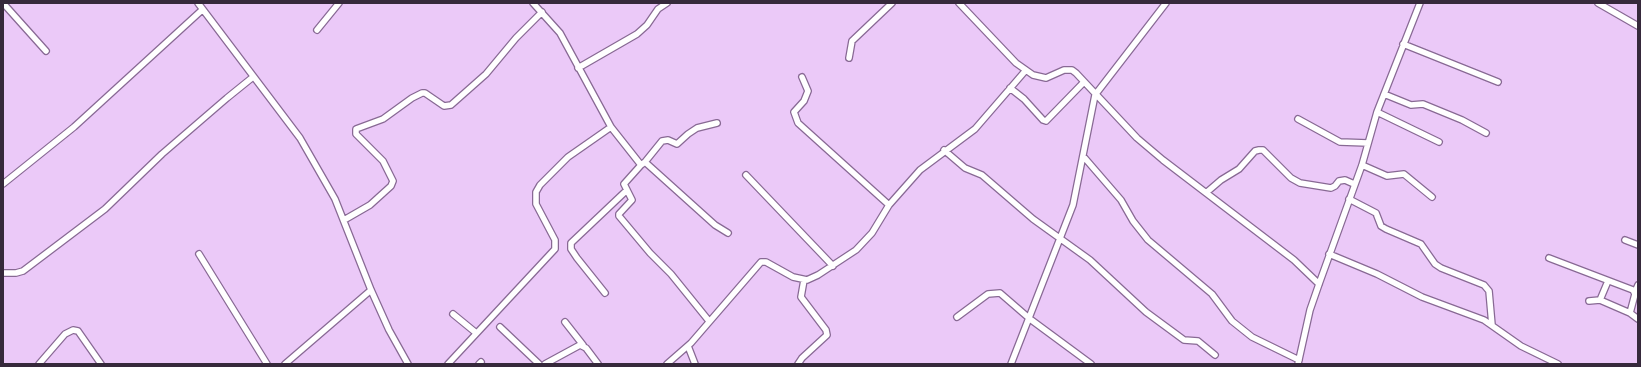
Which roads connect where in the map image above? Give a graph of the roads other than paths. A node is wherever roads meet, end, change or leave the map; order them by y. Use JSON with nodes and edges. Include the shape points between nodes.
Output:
{"nodes":[{"id":1,"x":3,"y":3,"type":"edge"},
{"id":2,"x":198,"y":3,"type":"edge"},
{"id":3,"x":339,"y":3,"type":"edge"},
{"id":4,"x":533,"y":3,"type":"edge"},
{"id":5,"x":667,"y":3,"type":"edge"},
{"id":6,"x":892,"y":3,"type":"edge"},
{"id":7,"x":959,"y":3,"type":"edge"},
{"id":8,"x":1166,"y":3,"type":"edge"},
{"id":9,"x":1420,"y":3,"type":"edge"},
{"id":10,"x":1601,"y":4,"type":"edge"},
{"id":11,"x":202,"y":10,"type":"junction"},
{"id":12,"x":542,"y":12,"type":"junction"},
{"id":13,"x":1638,"y":26,"type":"edge"},
{"id":14,"x":317,"y":30,"type":"dead end"},
{"id":15,"x":1403,"y":44,"type":"junction"},
{"id":16,"x":46,"y":51,"type":"dead end"},
{"id":17,"x":849,"y":58,"type":"dead end"},
{"id":18,"x":578,"y":68,"type":"junction"},
{"id":19,"x":1026,"y":70,"type":"junction"},
{"id":20,"x":253,"y":77,"type":"junction"},
{"id":21,"x":802,"y":77,"type":"dead end"},
{"id":22,"x":1084,"y":82,"type":"junction"},
{"id":23,"x":1498,"y":82,"type":"dead end"},
{"id":24,"x":1010,"y":88,"type":"junction"},
{"id":25,"x":1384,"y":94,"type":"junction"},
{"id":26,"x":1094,"y":95,"type":"junction"},
{"id":27,"x":1377,"y":112,"type":"junction"},
{"id":28,"x":1298,"y":119,"type":"dead end"},
{"id":29,"x":716,"y":123,"type":"dead end"},
{"id":30,"x":611,"y":127,"type":"junction"},
{"id":31,"x":1486,"y":133,"type":"dead end"},
{"id":32,"x":1439,"y":142,"type":"dead end"},
{"id":33,"x":1368,"y":143,"type":"junction"},
{"id":34,"x":944,"y":150,"type":"junction"},
{"id":35,"x":1083,"y":156,"type":"junction"},
{"id":36,"x":643,"y":163,"type":"junction"},
{"id":37,"x":1362,"y":165,"type":"junction"},
{"id":38,"x":746,"y":175,"type":"dead end"},
{"id":39,"x":3,"y":184,"type":"edge"},
{"id":40,"x":1354,"y":184,"type":"junction"},
{"id":41,"x":626,"y":190,"type":"junction"},
{"id":42,"x":1207,"y":192,"type":"junction"},
{"id":43,"x":1432,"y":197,"type":"dead end"},
{"id":44,"x":1349,"y":199,"type":"junction"},
{"id":45,"x":889,"y":205,"type":"junction"},
{"id":46,"x":344,"y":220,"type":"junction"},
{"id":47,"x":728,"y":233,"type":"dead end"},
{"id":48,"x":1060,"y":237,"type":"junction"},
{"id":49,"x":1625,"y":240,"type":"dead end"},
{"id":50,"x":1638,"y":245,"type":"edge"},
{"id":51,"x":199,"y":254,"type":"dead end"},
{"id":52,"x":1329,"y":254,"type":"junction"},
{"id":53,"x":1549,"y":258,"type":"dead end"},
{"id":54,"x":833,"y":266,"type":"junction"},
{"id":55,"x":3,"y":273,"type":"edge"},
{"id":56,"x":804,"y":280,"type":"junction"},
{"id":57,"x":1608,"y":281,"type":"junction"},
{"id":58,"x":1319,"y":284,"type":"junction"},
{"id":59,"x":1638,"y":285,"type":"edge"},
{"id":60,"x":371,"y":290,"type":"junction"},
{"id":61,"x":1635,"y":292,"type":"junction"},
{"id":62,"x":605,"y":293,"type":"dead end"},
{"id":63,"x":1600,"y":300,"type":"junction"},
{"id":64,"x":1589,"y":301,"type":"dead end"},
{"id":65,"x":1630,"y":313,"type":"junction"},
{"id":66,"x":454,"y":314,"type":"dead end"},
{"id":67,"x":957,"y":317,"type":"dead end"},
{"id":68,"x":1030,"y":319,"type":"junction"},
{"id":69,"x":1638,"y":319,"type":"edge"},
{"id":70,"x":709,"y":321,"type":"junction"},
{"id":71,"x":565,"y":322,"type":"dead end"},
{"id":72,"x":1492,"y":325,"type":"junction"},
{"id":73,"x":500,"y":327,"type":"dead end"},
{"id":74,"x":475,"y":332,"type":"junction"},
{"id":75,"x":583,"y":345,"type":"junction"},
{"id":76,"x":688,"y":346,"type":"junction"},
{"id":77,"x":1215,"y":355,"type":"dead end"},
{"id":78,"x":1299,"y":362,"type":"edge"},
{"id":79,"x":39,"y":364,"type":"edge"},
{"id":80,"x":101,"y":364,"type":"edge"},
{"id":81,"x":268,"y":364,"type":"edge"},
{"id":82,"x":285,"y":364,"type":"edge"},
{"id":83,"x":408,"y":364,"type":"edge"},
{"id":84,"x":448,"y":364,"type":"edge"},
{"id":85,"x":539,"y":364,"type":"edge"},
{"id":86,"x":545,"y":364,"type":"edge"},
{"id":87,"x":598,"y":364,"type":"edge"},
{"id":88,"x":667,"y":364,"type":"edge"},
{"id":89,"x":695,"y":364,"type":"edge"},
{"id":90,"x":798,"y":364,"type":"edge"},
{"id":91,"x":1012,"y":364,"type":"edge"},
{"id":92,"x":1091,"y":364,"type":"edge"},
{"id":93,"x":1558,"y":364,"type":"edge"}],
"edges":[{"from":1,"to":16,"type":"street"},
{"from":2,"to":11,"type":"street"},
{"from":3,"to":14,"type":"street"},
{"from":4,"to":12,"type":"street"},
{"from":5,"to":18,"type":"street","via":[[658,9],[637,34]]},
{"from":6,"to":17,"type":"street","via":[[852,41]]},
{"from":7,"to":19,"type":"street","via":[[1016,63]]},
{"from":8,"to":26,"type":"street"},
{"from":9,"to":15,"type":"street"},
{"from":10,"to":13,"type":"street"},
{"from":11,"to":20,"type":"street"},
{"from":11,"to":39,"type":"street","via":[[74,127]]},
{"from":12,"to":18,"type":"street","via":[[560,33]]},
{"from":12,"to":46,"type":"street","via":[[486,74],[451,105],[444,106],[425,93],[412,98],[383,120],[356,129],[356,134],[384,161],[393,181],[391,186],[370,205]]},
{"from":15,"to":23,"type":"street"},
{"from":15,"to":25,"type":"street"},
{"from":18,"to":30,"type":"street"},
{"from":19,"to":22,"type":"street","via":[[1040,78],[1046,78],[1064,70],[1072,70]]},
{"from":19,"to":24,"type":"street"},
{"from":20,"to":46,"type":"street","via":[[300,138]]},
{"from":20,"to":55,"type":"street","via":[[162,154],[118,199],[23,271]]},
{"from":21,"to":45,"type":"street","via":[[808,90],[804,101],[794,112],[798,123]]},
{"from":22,"to":24,"type":"street","via":[[1046,121]]},
{"from":22,"to":26,"type":"street"},
{"from":24,"to":34,"type":"street","via":[[979,125]]},
{"from":25,"to":27,"type":"street"},
{"from":25,"to":31,"type":"street","via":[[1411,105],[1423,104]]},
{"from":26,"to":35,"type":"street"},
{"from":26,"to":42,"type":"street","via":[[1141,142]]},
{"from":27,"to":32,"type":"street"},
{"from":27,"to":33,"type":"street"},
{"from":28,"to":33,"type":"street","via":[[1340,142]]},
{"from":29,"to":36,"type":"street","via":[[697,128],[678,144],[668,140],[662,141]]},
{"from":30,"to":36,"type":"street"},
{"from":30,"to":74,"type":"street","via":[[568,157],[540,185],[536,192],[536,204],[555,240],[555,249]]},
{"from":33,"to":37,"type":"street"},
{"from":34,"to":45,"type":"street","via":[[920,170]]},
{"from":34,"to":48,"type":"street","via":[[965,168],[982,174],[1033,219]]},
{"from":35,"to":48,"type":"street","via":[[1073,205]]},
{"from":35,"to":78,"type":"street","via":[[1121,200],[1148,240],[1212,294],[1232,321],[1252,337]]},
{"from":36,"to":41,"type":"street","via":[[625,182]]},
{"from":36,"to":47,"type":"street","via":[[715,225]]},
{"from":37,"to":40,"type":"street"},
{"from":37,"to":43,"type":"street","via":[[1387,176],[1404,174]]},
{"from":38,"to":54,"type":"street"},
{"from":40,"to":42,"type":"street","via":[[1345,180],[1339,181],[1331,188],[1300,183],[1291,178],[1263,150],[1259,150],[1255,151],[1239,169]]},
{"from":40,"to":44,"type":"street"},
{"from":41,"to":62,"type":"street","via":[[571,243],[571,249],[577,258]]},
{"from":41,"to":70,"type":"street","via":[[632,202],[619,216]]},
{"from":42,"to":58,"type":"street","via":[[1294,260]]},
{"from":44,"to":52,"type":"street"},
{"from":44,"to":72,"type":"street","via":[[1376,213],[1381,226],[1421,244],[1435,264],[1441,268],[1484,285],[1488,291]]},
{"from":45,"to":54,"type":"street","via":[[866,241]]},
{"from":46,"to":60,"type":"street"},
{"from":48,"to":68,"type":"street"},
{"from":48,"to":77,"type":"street","via":[[1090,260],[1146,312],[1184,340],[1198,341]]},
{"from":49,"to":50,"type":"street"},
{"from":51,"to":81,"type":"street"},
{"from":52,"to":58,"type":"street"},
{"from":52,"to":72,"type":"street","via":[[1422,297]]},
{"from":53,"to":57,"type":"street"},
{"from":54,"to":56,"type":"street","via":[[812,279]]},
{"from":56,"to":70,"type":"street","via":[[761,262]]},
{"from":56,"to":90,"type":"street","via":[[801,297],[826,330],[827,336]]},
{"from":57,"to":61,"type":"street"},
{"from":57,"to":63,"type":"street"},
{"from":58,"to":78,"type":"street","via":[[1310,310]]},
{"from":59,"to":61,"type":"street"},
{"from":60,"to":82,"type":"street"},
{"from":60,"to":83,"type":"street"},
{"from":61,"to":65,"type":"street"},
{"from":63,"to":64,"type":"street"},
{"from":63,"to":65,"type":"street"},
{"from":65,"to":69,"type":"street"},
{"from":66,"to":74,"type":"street"},
{"from":67,"to":68,"type":"street","via":[[994,292],[1000,293]]},
{"from":68,"to":91,"type":"street"},
{"from":68,"to":92,"type":"street"},
{"from":70,"to":76,"type":"street"},
{"from":71,"to":75,"type":"street"},
{"from":72,"to":93,"type":"street","via":[[1521,346]]},
{"from":73,"to":85,"type":"street"},
{"from":74,"to":84,"type":"street"},
{"from":75,"to":86,"type":"street"},
{"from":75,"to":87,"type":"street"},
{"from":76,"to":88,"type":"street"},
{"from":76,"to":89,"type":"street"},
{"from":79,"to":80,"type":"street","via":[[65,334],[73,330],[78,331]]}]}
